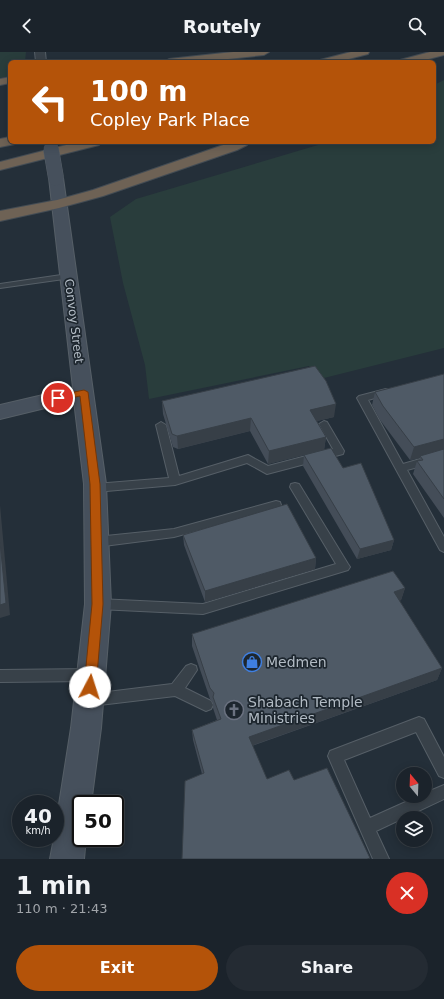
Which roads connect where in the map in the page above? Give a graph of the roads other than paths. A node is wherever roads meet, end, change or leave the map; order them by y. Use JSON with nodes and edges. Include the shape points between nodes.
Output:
{"nodes":[{"id":1,"x":264,"y":52,"type":"edge"},
{"id":2,"x":364,"y":52,"type":"edge"},
{"id":3,"x":442,"y":52,"type":"edge"},
{"id":4,"x":188,"y":60,"type":"edge"},
{"id":5,"x":332,"y":60,"type":"edge"},
{"id":6,"x":412,"y":60,"type":"edge"},
{"id":7,"x":51,"y":144,"type":"edge"},
{"id":8,"x":86,"y":144,"type":"edge"},
{"id":9,"x":236,"y":144,"type":"edge"},
{"id":10,"x":0,"y":166,"type":"edge"},
{"id":11,"x":59,"y":204,"type":"junction"},
{"id":12,"x":0,"y":216,"type":"edge"},
{"id":13,"x":68,"y":276,"type":"junction"},
{"id":14,"x":0,"y":286,"type":"edge"},
{"id":15,"x":399,"y":388,"type":"edge"},
{"id":16,"x":84,"y":392,"type":"junction"},
{"id":17,"x":0,"y":412,"type":"edge"},
{"id":18,"x":324,"y":424,"type":"edge"},
{"id":19,"x":161,"y":425,"type":"dead end"},
{"id":20,"x":444,"y":456,"type":"edge"},
{"id":21,"x":400,"y":468,"type":"junction"},
{"id":22,"x":175,"y":481,"type":"junction"},
{"id":23,"x":295,"y":487,"type":"dead end"},
{"id":24,"x":95,"y":488,"type":"junction"},
{"id":25,"x":276,"y":505,"type":"dead end"},
{"id":26,"x":96,"y":542,"type":"junction"},
{"id":27,"x":444,"y":547,"type":"edge"},
{"id":28,"x":98,"y":604,"type":"junction"},
{"id":29,"x":191,"y":670,"type":"dead end"},
{"id":30,"x":0,"y":676,"type":"edge"},
{"id":31,"x":90,"y":687,"type":"junction"},
{"id":32,"x":176,"y":690,"type":"junction"},
{"id":33,"x":206,"y":705,"type":"dead end"},
{"id":34,"x":444,"y":772,"type":"edge"},
{"id":35,"x":444,"y":792,"type":"edge"},
{"id":36,"x":367,"y":827,"type":"junction"},
{"id":37,"x":68,"y":859,"type":"edge"},
{"id":38,"x":381,"y":859,"type":"edge"}],
"edges":[{"from":1,"to":4,"type":"highway"},
{"from":2,"to":5,"type":"highway"},
{"from":3,"to":6,"type":"highway"},
{"from":7,"to":11,"type":"main road","name":"Convoy Street","bridge":true},
{"from":8,"to":10,"type":"highway"},
{"from":9,"to":11,"type":"highway","via":[[112,189]]},
{"from":11,"to":12,"type":"highway"},
{"from":11,"to":13,"type":"main road","name":"Convoy Street"},
{"from":13,"to":14,"type":"lane"},
{"from":13,"to":16,"type":"main road","name":"Convoy Street"},
{"from":15,"to":21,"type":"lane","via":[[362,398]]},
{"from":16,"to":17,"type":"main road"},
{"from":16,"to":24,"type":"main road","name":"Convoy Street"},
{"from":18,"to":22,"type":"lane","via":[[339,451],[267,470],[248,459]]},
{"from":19,"to":22,"type":"lane"},
{"from":20,"to":21,"type":"lane"},
{"from":21,"to":27,"type":"lane"},
{"from":22,"to":24,"type":"lane"},
{"from":23,"to":28,"type":"lane","via":[[344,567],[203,609]]},
{"from":24,"to":26,"type":"main road","name":"Convoy Street"},
{"from":25,"to":26,"type":"lane","via":[[174,533]]},
{"from":26,"to":28,"type":"main road","name":"Convoy Street"},
{"from":28,"to":31,"type":"main road","name":"Convoy Street"},
{"from":29,"to":32,"type":"lane"},
{"from":30,"to":31,"type":"lane"},
{"from":31,"to":32,"type":"lane"},
{"from":31,"to":37,"type":"main road","name":"Convoy Street"},
{"from":32,"to":33,"type":"lane"},
{"from":34,"to":36,"type":"lane","via":[[419,724],[335,756]]},
{"from":35,"to":36,"type":"lane"},
{"from":36,"to":38,"type":"lane"}]}
